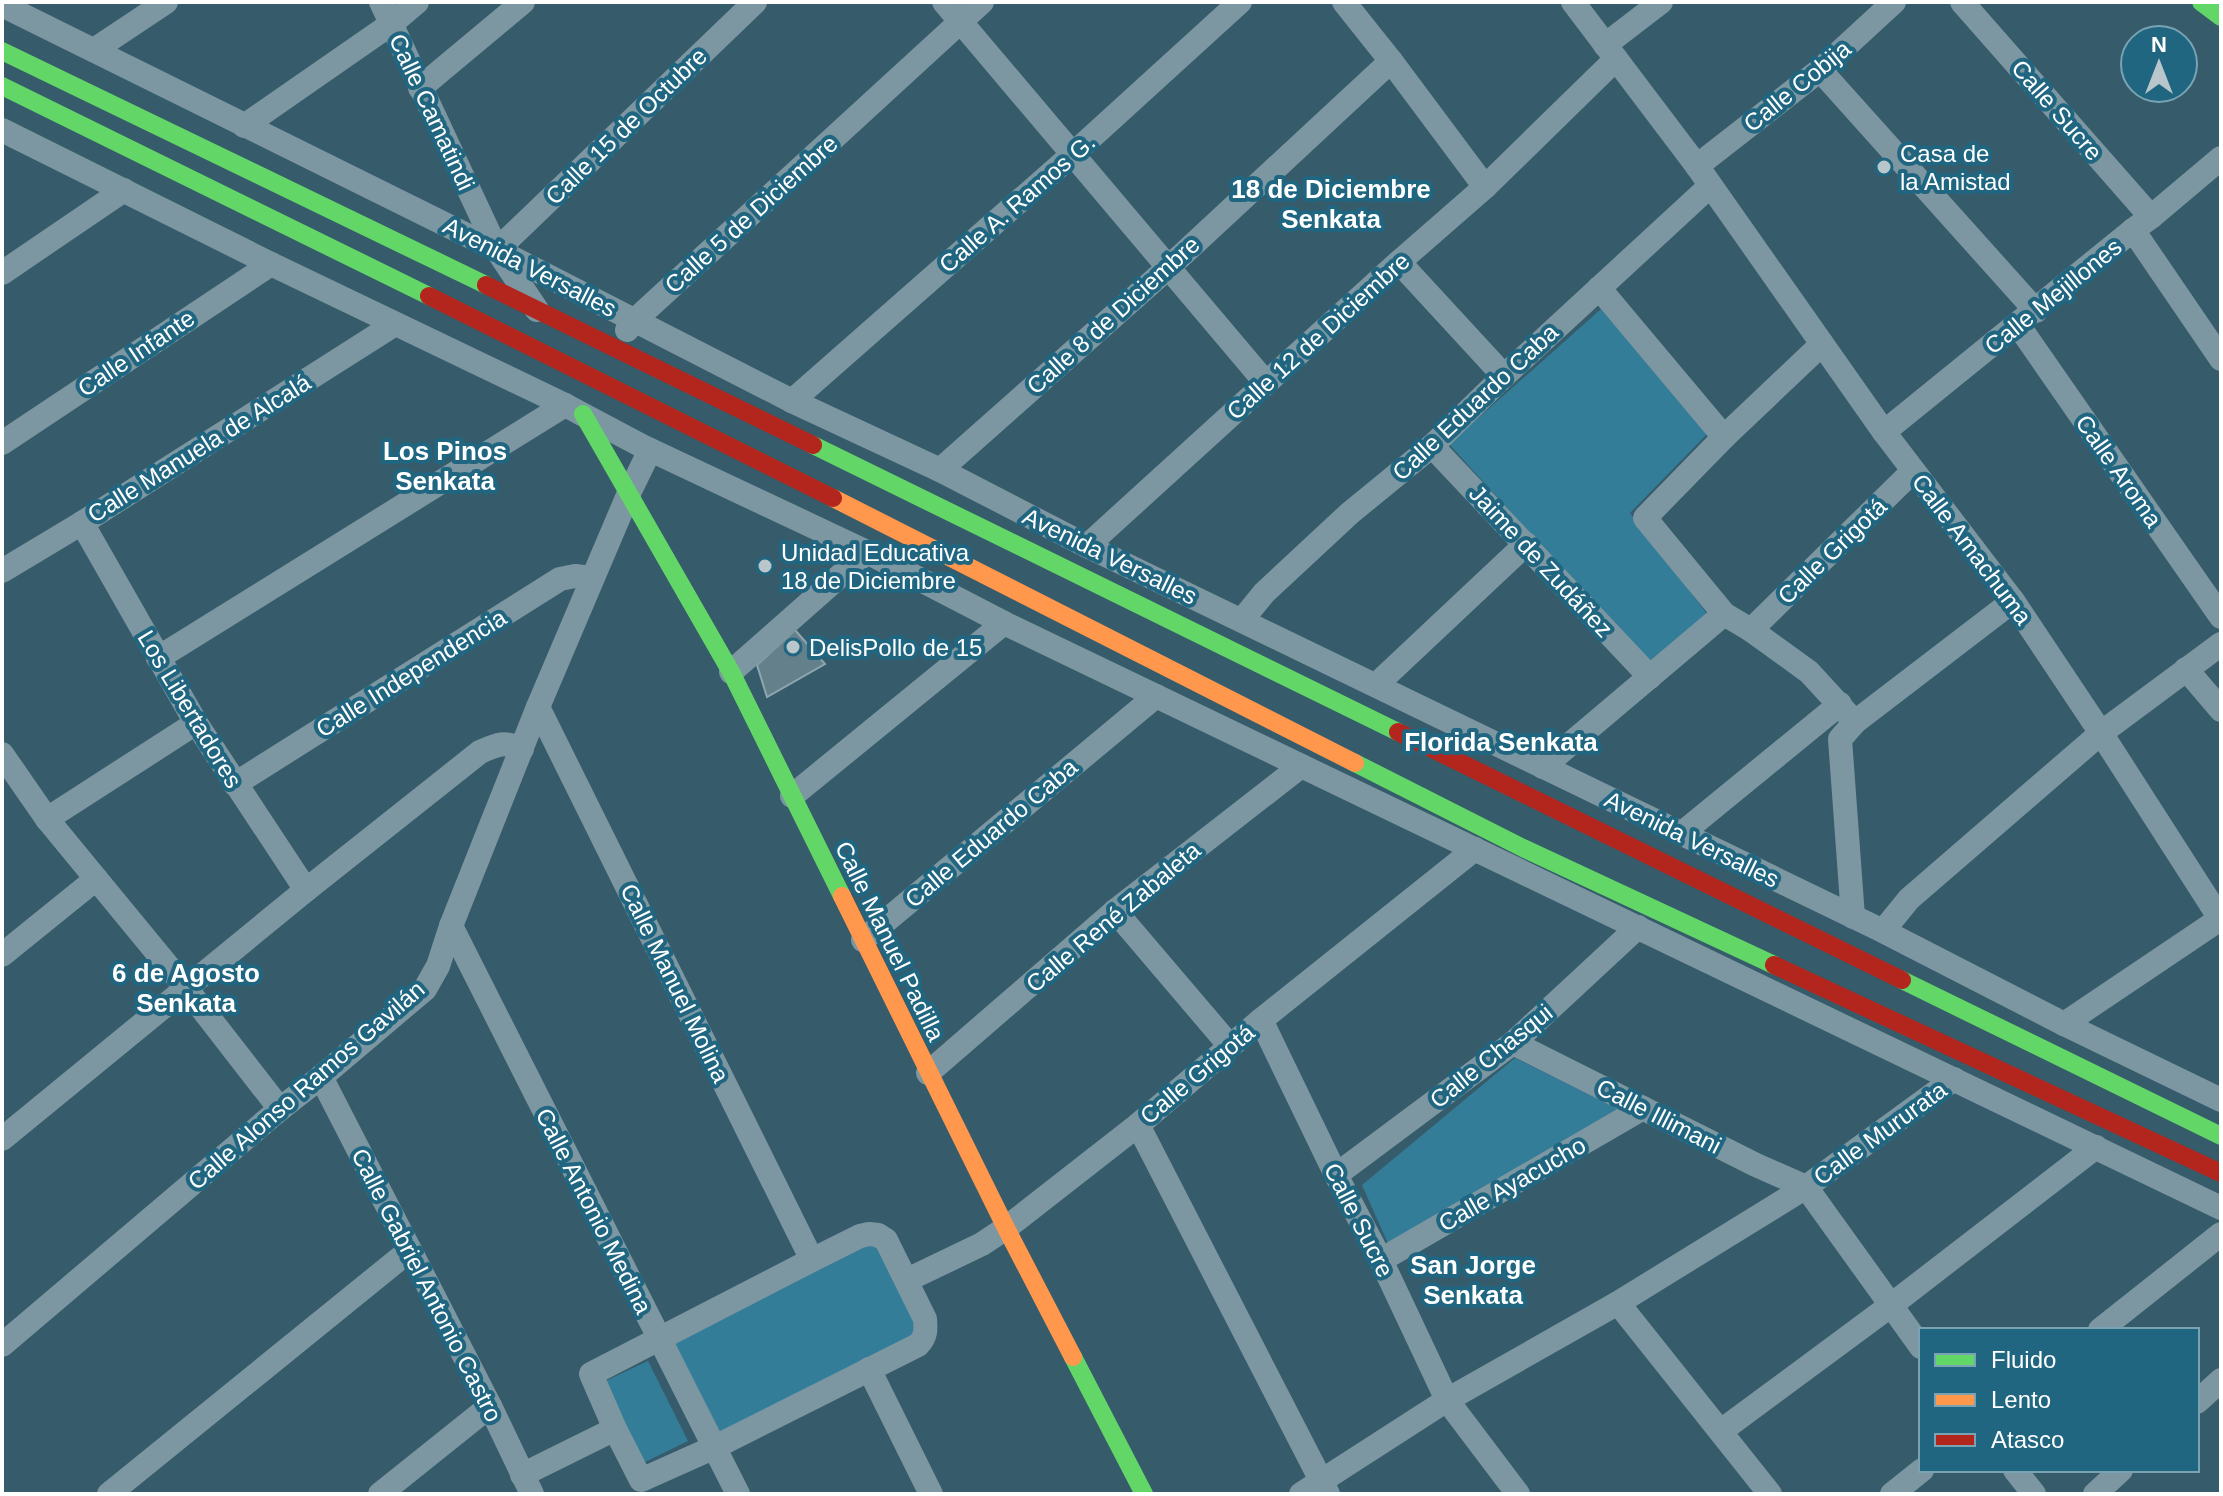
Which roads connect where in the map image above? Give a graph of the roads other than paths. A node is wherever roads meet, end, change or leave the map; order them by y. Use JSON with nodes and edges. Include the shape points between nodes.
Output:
{"nodes":[{"id":1,"x":166,"y":2,"type":"edge"},
{"id":2,"x":417,"y":2,"type":"edge"},
{"id":3,"x":523,"y":2,"type":"edge"},
{"id":4,"x":755,"y":2,"type":"edge"},
{"id":5,"x":944,"y":2,"type":"edge"},
{"id":6,"x":982,"y":2,"type":"edge"},
{"id":7,"x":1240,"y":2,"type":"edge"},
{"id":8,"x":1344,"y":2,"type":"edge"},
{"id":9,"x":1573,"y":2,"type":"edge"},
{"id":10,"x":1661,"y":2,"type":"edge"},
{"id":11,"x":1962,"y":2,"type":"edge"},
{"id":12,"x":2201,"y":2,"type":"edge"},
{"id":13,"x":2,"y":5,"type":"edge"},
{"id":14,"x":1883,"y":6,"type":"edge"},
{"id":15,"x":386,"y":13,"type":"edge"},
{"id":16,"x":2221,"y":17,"type":"edge"},
{"id":17,"x":962,"y":22,"type":"junction"},
{"id":18,"x":94,"y":50,"type":"junction"},
{"id":19,"x":2,"y":51,"type":"edge"},
{"id":20,"x":1610,"y":52,"type":"junction"},
{"id":21,"x":1391,"y":61,"type":"junction"},
{"id":22,"x":1820,"y":70,"type":"junction"},
{"id":23,"x":2,"y":86,"type":"edge"},
{"id":24,"x":420,"y":88,"type":"junction"},
{"id":25,"x":244,"y":126,"type":"junction"},
{"id":26,"x":2,"y":130,"type":"edge"},
{"id":27,"x":1073,"y":154,"type":"junction"},
{"id":28,"x":2221,"y":158,"type":"edge"},
{"id":29,"x":1704,"y":176,"type":"junction"},
{"id":30,"x":1485,"y":187,"type":"junction"},
{"id":31,"x":124,"y":190,"type":"junction"},
{"id":32,"x":2142,"y":224,"type":"junction"},
{"id":33,"x":497,"y":250,"type":"junction"},
{"id":34,"x":1399,"y":262,"type":"junction"},
{"id":35,"x":271,"y":264,"type":"junction"},
{"id":36,"x":1169,"y":267,"type":"junction"},
{"id":37,"x":2,"y":273,"type":"edge"},
{"id":38,"x":1599,"y":288,"type":"junction"},
{"id":39,"x":538,"y":311,"type":"junction"},
{"id":40,"x":2027,"y":318,"type":"junction"},
{"id":41,"x":635,"y":320,"type":"junction"},
{"id":42,"x":395,"y":324,"type":"junction"},
{"id":43,"x":1822,"y":344,"type":"junction"},
{"id":44,"x":613,"y":347,"type":"junction"},
{"id":45,"x":540,"y":350,"type":"junction"},
{"id":46,"x":2221,"y":359,"type":"edge"},
{"id":47,"x":590,"y":375,"type":"junction"},
{"id":48,"x":1504,"y":376,"type":"junction"},
{"id":49,"x":1266,"y":383,"type":"junction"},
{"id":50,"x":792,"y":401,"type":"junction"},
{"id":51,"x":574,"y":410,"type":"junction"},
{"id":52,"x":1884,"y":432,"type":"junction"},
{"id":53,"x":1724,"y":437,"type":"junction"},
{"id":54,"x":2,"y":443,"type":"edge"},
{"id":55,"x":1432,"y":446,"type":"junction"},
{"id":56,"x":650,"y":450,"type":"junction"},
{"id":57,"x":940,"y":470,"type":"junction"},
{"id":58,"x":1913,"y":471,"type":"junction"},
{"id":59,"x":629,"y":493,"type":"junction"},
{"id":60,"x":82,"y":523,"type":"junction"},
{"id":61,"x":1526,"y":544,"type":"junction"},
{"id":62,"x":1087,"y":546,"type":"junction"},
{"id":63,"x":867,"y":552,"type":"junction"},
{"id":64,"x":2,"y":571,"type":"edge"},
{"id":65,"x":592,"y":578,"type":"junction"},
{"id":66,"x":2013,"y":601,"type":"junction"},
{"id":67,"x":1724,"y":614,"type":"junction"},
{"id":68,"x":2221,"y":617,"type":"edge"},
{"id":69,"x":1242,"y":620,"type":"junction"},
{"id":70,"x":1004,"y":623,"type":"junction"},
{"id":71,"x":1751,"y":630,"type":"junction"},
{"id":72,"x":2221,"y":644,"type":"edge"},
{"id":73,"x":158,"y":658,"type":"junction"},
{"id":74,"x":2186,"y":669,"type":"junction"},
{"id":75,"x":731,"y":672,"type":"junction"},
{"id":76,"x":1650,"y":677,"type":"junction"},
{"id":77,"x":1376,"y":685,"type":"junction"},
{"id":78,"x":1156,"y":696,"type":"junction"},
{"id":79,"x":538,"y":707,"type":"junction"},
{"id":80,"x":2221,"y":710,"type":"edge"},
{"id":81,"x":1848,"y":713,"type":"junction"},
{"id":82,"x":196,"y":723,"type":"junction"},
{"id":83,"x":2101,"y":733,"type":"junction"},
{"id":84,"x":522,"y":749,"type":"junction"},
{"id":85,"x":2,"y":754,"type":"edge"},
{"id":86,"x":1301,"y":766,"type":"junction"},
{"id":87,"x":1543,"y":767,"type":"junction"},
{"id":88,"x":235,"y":784,"type":"junction"},
{"id":89,"x":792,"y":796,"type":"junction"},
{"id":90,"x":47,"y":819,"type":"junction"},
{"id":91,"x":1681,"y":834,"type":"junction"},
{"id":92,"x":1475,"y":849,"type":"junction"},
{"id":93,"x":96,"y":879,"type":"junction"},
{"id":94,"x":306,"y":890,"type":"junction"},
{"id":95,"x":1115,"y":911,"type":"junction"},
{"id":96,"x":1853,"y":917,"type":"junction"},
{"id":97,"x":2221,"y":919,"type":"edge"},
{"id":98,"x":451,"y":926,"type":"junction"},
{"id":99,"x":1638,"y":927,"type":"junction"},
{"id":100,"x":1883,"y":931,"type":"junction"},
{"id":101,"x":863,"y":940,"type":"junction"},
{"id":102,"x":2,"y":955,"type":"edge"},
{"id":103,"x":186,"y":988,"type":"junction"},
{"id":104,"x":1261,"y":1020,"type":"junction"},
{"id":105,"x":2064,"y":1024,"type":"junction"},
{"id":106,"x":1513,"y":1043,"type":"junction"},
{"id":107,"x":1230,"y":1046,"type":"junction"},
{"id":108,"x":928,"y":1073,"type":"junction"},
{"id":109,"x":321,"y":1077,"type":"junction"},
{"id":110,"x":1954,"y":1079,"type":"junction"},
{"id":111,"x":2221,"y":1100,"type":"edge"},
{"id":112,"x":1643,"y":1108,"type":"junction"},
{"id":113,"x":280,"y":1109,"type":"junction"},
{"id":114,"x":1138,"y":1125,"type":"junction"},
{"id":115,"x":2221,"y":1136,"type":"edge"},
{"id":116,"x":2,"y":1139,"type":"edge"},
{"id":117,"x":2096,"y":1147,"type":"junction"},
{"id":118,"x":2221,"y":1173,"type":"edge"},
{"id":119,"x":1336,"y":1175,"type":"junction"},
{"id":120,"x":1806,"y":1187,"type":"junction"},
{"id":121,"x":2221,"y":1208,"type":"edge"},
{"id":122,"x":1006,"y":1228,"type":"junction"},
{"id":123,"x":2221,"y":1234,"type":"edge"},
{"id":124,"x":410,"y":1250,"type":"junction"},
{"id":125,"x":812,"y":1260,"type":"junction"},
{"id":126,"x":1381,"y":1260,"type":"junction"},
{"id":127,"x":907,"y":1280,"type":"junction"},
{"id":128,"x":1618,"y":1303,"type":"junction"},
{"id":129,"x":1890,"y":1306,"type":"junction"},
{"id":130,"x":2103,"y":1328,"type":"edge"},
{"id":131,"x":658,"y":1338,"type":"junction"},
{"id":132,"x":1919,"y":1344,"type":"edge"},
{"id":133,"x":2,"y":1345,"type":"edge"},
{"id":134,"x":869,"y":1369,"type":"junction"},
{"id":135,"x":2221,"y":1380,"type":"edge"},
{"id":136,"x":1447,"y":1400,"type":"junction"},
{"id":137,"x":2199,"y":1400,"type":"edge"},
{"id":138,"x":490,"y":1406,"type":"junction"},
{"id":139,"x":615,"y":1429,"type":"junction"},
{"id":140,"x":1721,"y":1431,"type":"junction"},
{"id":141,"x":715,"y":1447,"type":"junction"},
{"id":142,"x":1920,"y":1472,"type":"edge"},
{"id":143,"x":2017,"y":1472,"type":"edge"},
{"id":144,"x":2119,"y":1472,"type":"edge"},
{"id":145,"x":527,"y":1484,"type":"edge"},
{"id":146,"x":1317,"y":1490,"type":"edge"},
{"id":147,"x":109,"y":1494,"type":"edge"},
{"id":148,"x":380,"y":1494,"type":"edge"},
{"id":149,"x":738,"y":1494,"type":"edge"},
{"id":150,"x":931,"y":1494,"type":"edge"},
{"id":151,"x":1144,"y":1494,"type":"edge"},
{"id":152,"x":1518,"y":1494,"type":"edge"},
{"id":153,"x":1770,"y":1494,"type":"edge"},
{"id":154,"x":1892,"y":1494,"type":"edge"},
{"id":155,"x":2034,"y":1494,"type":"edge"},
{"id":156,"x":2095,"y":1494,"type":"edge"}],
"edges":[{"from":1,"to":18,"type":"street"},
{"from":2,"to":15,"type":"street"},
{"from":3,"to":24,"type":"street"},
{"from":4,"to":33,"type":"street","name":"Calle 15 de Octubre"},
{"from":5,"to":17,"type":"street"},
{"from":6,"to":17,"type":"street","name":"Calle 5 de Diciembre"},
{"from":7,"to":27,"type":"street","name":"Calle A. Ramos G."},
{"from":8,"to":21,"type":"street"},
{"from":9,"to":20,"type":"street","name":"Calle Amachuma"},
{"from":10,"to":20,"type":"street","name":"Calle 12 de Diciembre"},
{"from":11,"to":32,"type":"street","name":"Calle Sucre"},
{"from":12,"to":16,"type":"street"},
{"from":13,"to":18,"type":"street","name":"Avenida Versalles"},
{"from":14,"to":22,"type":"street","name":"Calle Cobija"},
{"from":15,"to":24,"type":"street","name":"Calle Camatindi"},
{"from":15,"to":25,"type":"street"},
{"from":17,"to":27,"type":"street"},
{"from":17,"to":41,"type":"street","name":"Calle 5 de Diciembre"},
{"from":18,"to":25,"type":"street","name":"Avenida Versalles"},
{"from":19,"to":39,"type":"street","name":"Avenida Versalles"},
{"from":20,"to":29,"type":"street","name":"Calle Amachuma"},
{"from":20,"to":30,"type":"street","name":"Calle 12 de Diciembre"},
{"from":21,"to":30,"type":"street"},
{"from":21,"to":36,"type":"street","name":"Calle 8 de Diciembre"},
{"from":22,"to":29,"type":"street","name":"Calle Cobija"},
{"from":22,"to":40,"type":"street","name":"Calle Aroma"},
{"from":23,"to":45,"type":"street"},
{"from":24,"to":33,"type":"street","name":"Calle Camatindi"},
{"from":25,"to":33,"type":"street","name":"Avenida Versalles"},
{"from":26,"to":31,"type":"street"},
{"from":27,"to":36,"type":"street"},
{"from":27,"to":50,"type":"street","name":"Calle A. Ramos G."},
{"from":28,"to":32,"type":"street","name":"Calle Mejillones"},
{"from":29,"to":38,"type":"street","name":"Calle Eduardo Caba"},
{"from":29,"to":43,"type":"street","name":"Calle Amachuma"},
{"from":30,"to":34,"type":"street","name":"Calle 12 de Diciembre"},
{"from":31,"to":35,"type":"street"},
{"from":31,"to":37,"type":"street"},
{"from":32,"to":40,"type":"street","name":"Calle Mejillones"},
{"from":32,"to":46,"type":"street","name":"Calle Sucre"},
{"from":33,"to":39,"type":"street","name":"Calle Camatindi"},
{"from":33,"to":41,"type":"street","name":"Avenida Versalles"},
{"from":34,"to":48,"type":"street"},
{"from":34,"to":49,"type":"street","name":"Calle 12 de Diciembre"},
{"from":35,"to":42,"type":"street"},
{"from":35,"to":54,"type":"street","name":"Calle Infante"},
{"from":36,"to":49,"type":"street"},
{"from":36,"to":57,"type":"street","name":"Calle 8 de Diciembre"},
{"from":38,"to":48,"type":"street","name":"Calle Eduardo Caba"},
{"from":38,"to":53,"type":"street"},
{"from":39,"to":44,"type":"street","name":"Avenida Versalles"},
{"from":39,"to":45,"type":"street"},
{"from":40,"to":52,"type":"street","name":"Calle Mejillones"},
{"from":40,"to":68,"type":"street","name":"Calle Aroma"},
{"from":41,"to":44,"type":"street","name":"Calle 5 de Diciembre"},
{"from":41,"to":50,"type":"street","name":"Avenida Versalles"},
{"from":42,"to":51,"type":"street"},
{"from":42,"to":60,"type":"street","name":"Calle Manuela de Alcalá"},
{"from":43,"to":52,"type":"street","name":"Calle Amachuma"},
{"from":43,"to":53,"type":"street"},
{"from":44,"to":47,"type":"street","name":"Calle 5 de Diciembre"},
{"from":44,"to":115,"type":"street","name":"Avenida Versalles"},
{"from":45,"to":47,"type":"street"},
{"from":47,"to":51,"type":"street","name":"Calle 5 de Diciembre"},
{"from":47,"to":118,"type":"street","via":[[1523,848]]},
{"from":48,"to":55,"type":"street","name":"Calle Eduardo Caba"},
{"from":49,"to":62,"type":"street","name":"Calle 12 de Diciembre"},
{"from":50,"to":57,"type":"street","name":"Avenida Versalles"},
{"from":51,"to":56,"type":"street"},
{"from":51,"to":59,"type":"street","name":"Calle Manuel Padilla"},
{"from":51,"to":73,"type":"street","name":"Calle 5 de Diciembre"},
{"from":52,"to":58,"type":"street","name":"Calle Amachuma"},
{"from":53,"to":67,"type":"street","via":[[1645,518]]},
{"from":55,"to":61,"type":"street","name":"Jaime de Zudáñez"},
{"from":55,"to":69,"type":"street","name":"Calle Eduardo Caba","via":[[1350,513]]},
{"from":56,"to":59,"type":"street","name":"Calle Alonso Ramos Gavilán"},
{"from":56,"to":63,"type":"street"},
{"from":57,"to":62,"type":"street","name":"Avenida Versalles"},
{"from":58,"to":66,"type":"street","name":"Calle Amachuma"},
{"from":58,"to":71,"type":"street","name":"Calle Grigotá"},
{"from":59,"to":65,"type":"street","name":"Calle Alonso Ramos Gavilán"},
{"from":59,"to":75,"type":"street","name":"Calle Manuel Padilla"},
{"from":60,"to":64,"type":"street","name":"Calle Manuela de Alcalá"},
{"from":60,"to":73,"type":"street","name":"Los Libertadores"},
{"from":61,"to":76,"type":"street","name":"Jaime de Zudáñez"},
{"from":61,"to":77,"type":"street"},
{"from":62,"to":69,"type":"street","name":"Avenida Versalles"},
{"from":63,"to":70,"type":"street"},
{"from":63,"to":75,"type":"street"},
{"from":65,"to":79,"type":"street","name":"Calle Alonso Ramos Gavilán"},
{"from":65,"to":88,"type":"street","name":"Calle Independencia","via":[[560,579]]},
{"from":66,"to":81,"type":"street"},
{"from":66,"to":83,"type":"street","name":"Calle Amachuma"},
{"from":67,"to":71,"type":"street"},
{"from":67,"to":76,"type":"street"},
{"from":69,"to":77,"type":"street","name":"Avenida Versalles"},
{"from":70,"to":78,"type":"street"},
{"from":70,"to":89,"type":"street"},
{"from":71,"to":81,"type":"street","via":[[1809,672]]},
{"from":72,"to":74,"type":"street"},
{"from":73,"to":82,"type":"street","name":"Los Libertadores"},
{"from":74,"to":80,"type":"street"},
{"from":74,"to":83,"type":"street"},
{"from":75,"to":89,"type":"street","name":"Calle Manuel Padilla"},
{"from":76,"to":87,"type":"street"},
{"from":77,"to":87,"type":"street","name":"Avenida Versalles"},
{"from":78,"to":86,"type":"street"},
{"from":78,"to":101,"type":"street","name":"Calle Eduardo Caba"},
{"from":79,"to":84,"type":"street","name":"Calle Alonso Ramos Gavilán"},
{"from":79,"to":125,"type":"street","name":"Calle Manuel Molina"},
{"from":81,"to":91,"type":"street"},
{"from":81,"to":96,"type":"street","via":[[1840,739]]},
{"from":82,"to":88,"type":"street","name":"Los Libertadores"},
{"from":82,"to":90,"type":"street"},
{"from":83,"to":97,"type":"street","name":"Calle Amachuma"},
{"from":83,"to":100,"type":"street","via":[[1909,899]]},
{"from":84,"to":94,"type":"street","via":[[499,744],[480,752]]},
{"from":84,"to":98,"type":"street","name":"Calle Alonso Ramos Gavilán"},
{"from":85,"to":90,"type":"street"},
{"from":86,"to":92,"type":"street"},
{"from":86,"to":95,"type":"street","name":"Calle René Zabaleta"},
{"from":87,"to":91,"type":"street","name":"Avenida Versalles"},
{"from":88,"to":94,"type":"street","name":"Los Libertadores"},
{"from":89,"to":101,"type":"street","name":"Calle Manuel Padilla"},
{"from":90,"to":93,"type":"street"},
{"from":91,"to":96,"type":"street","name":"Avenida Versalles"},
{"from":92,"to":99,"type":"street"},
{"from":92,"to":104,"type":"street","name":"Calle Grigotá"},
{"from":93,"to":102,"type":"street"},
{"from":93,"to":103,"type":"street"},
{"from":94,"to":103,"type":"street"},
{"from":95,"to":107,"type":"street"},
{"from":95,"to":108,"type":"street","name":"Calle René Zabaleta"},
{"from":96,"to":100,"type":"street","name":"Avenida Versalles"},
{"from":97,"to":105,"type":"street"},
{"from":98,"to":109,"type":"street","name":"Calle Alonso Ramos Gavilán","via":[[425,989]]},
{"from":98,"to":131,"type":"street","name":"Calle Antonio Medina"},
{"from":99,"to":106,"type":"street","name":"Calle Chasqui"},
{"from":99,"to":110,"type":"street"},
{"from":100,"to":105,"type":"street","name":"Avenida Versalles"},
{"from":101,"to":108,"type":"street","name":"Calle Manuel Padilla"},
{"from":103,"to":113,"type":"street"},
{"from":103,"to":116,"type":"street"},
{"from":104,"to":107,"type":"street","name":"Calle Grigotá"},
{"from":104,"to":119,"type":"street","name":"Calle Sucre"},
{"from":105,"to":111,"type":"street","name":"Avenida Versalles"},
{"from":106,"to":112,"type":"street","name":"Calle Illimani"},
{"from":106,"to":119,"type":"street","name":"Calle Chasqui"},
{"from":107,"to":114,"type":"street","name":"Calle Grigotá"},
{"from":108,"to":122,"type":"street","name":"Calle Manuel Padilla"},
{"from":109,"to":113,"type":"street","name":"Calle Alonso Ramos Gavilán"},
{"from":109,"to":124,"type":"street","name":"Calle Gabriel Antonio Castro"},
{"from":110,"to":117,"type":"street"},
{"from":110,"to":120,"type":"street","name":"Calle Mururata"},
{"from":112,"to":120,"type":"street","name":"Calle Illimani"},
{"from":112,"to":126,"type":"street","name":"Calle Ayacucho"},
{"from":113,"to":133,"type":"street","name":"Calle Alonso Ramos Gavilán"},
{"from":114,"to":122,"type":"street","name":"Calle Grigotá"},
{"from":114,"to":146,"type":"street"},
{"from":117,"to":121,"type":"street"},
{"from":117,"to":129,"type":"street"},
{"from":119,"to":126,"type":"street","name":"Calle Sucre"},
{"from":120,"to":128,"type":"street","name":"Calle Mururata"},
{"from":120,"to":129,"type":"street"},
{"from":122,"to":127,"type":"street","name":"Calle Grigotá"},
{"from":122,"to":151,"type":"street","name":"Calle Manuel Padilla"},
{"from":123,"to":130,"type":"street"},
{"from":124,"to":138,"type":"street","name":"Calle Gabriel Antonio Castro"},
{"from":124,"to":147,"type":"street"},
{"from":125,"to":127,"type":"street","via":[[860,1236],[878,1235],[886,1240]]},
{"from":125,"to":131,"type":"street"},
{"from":126,"to":136,"type":"street","name":"Calle Sucre"},
{"from":127,"to":134,"type":"street","via":[[925,1319],[924,1339]]},
{"from":128,"to":136,"type":"street","name":"Calle Mururata"},
{"from":128,"to":140,"type":"street"},
{"from":129,"to":132,"type":"street"},
{"from":129,"to":140,"type":"street"},
{"from":131,"to":139,"type":"street","via":[[591,1374]]},
{"from":131,"to":141,"type":"street","name":"Calle Antonio Medina"},
{"from":134,"to":141,"type":"street"},
{"from":134,"to":150,"type":"street"},
{"from":135,"to":137,"type":"street"},
{"from":136,"to":146,"type":"street","name":"Calle Mururata"},
{"from":136,"to":152,"type":"street","name":"Calle Sucre"},
{"from":138,"to":145,"type":"street","name":"Calle Gabriel Antonio Castro"},
{"from":138,"to":148,"type":"street"},
{"from":139,"to":141,"type":"street","via":[[641,1480]]},
{"from":139,"to":145,"type":"street"},
{"from":140,"to":153,"type":"street"},
{"from":141,"to":149,"type":"street","name":"Calle Antonio Medina"},
{"from":142,"to":154,"type":"street"},
{"from":143,"to":155,"type":"street"},
{"from":144,"to":156,"type":"street"}]}
